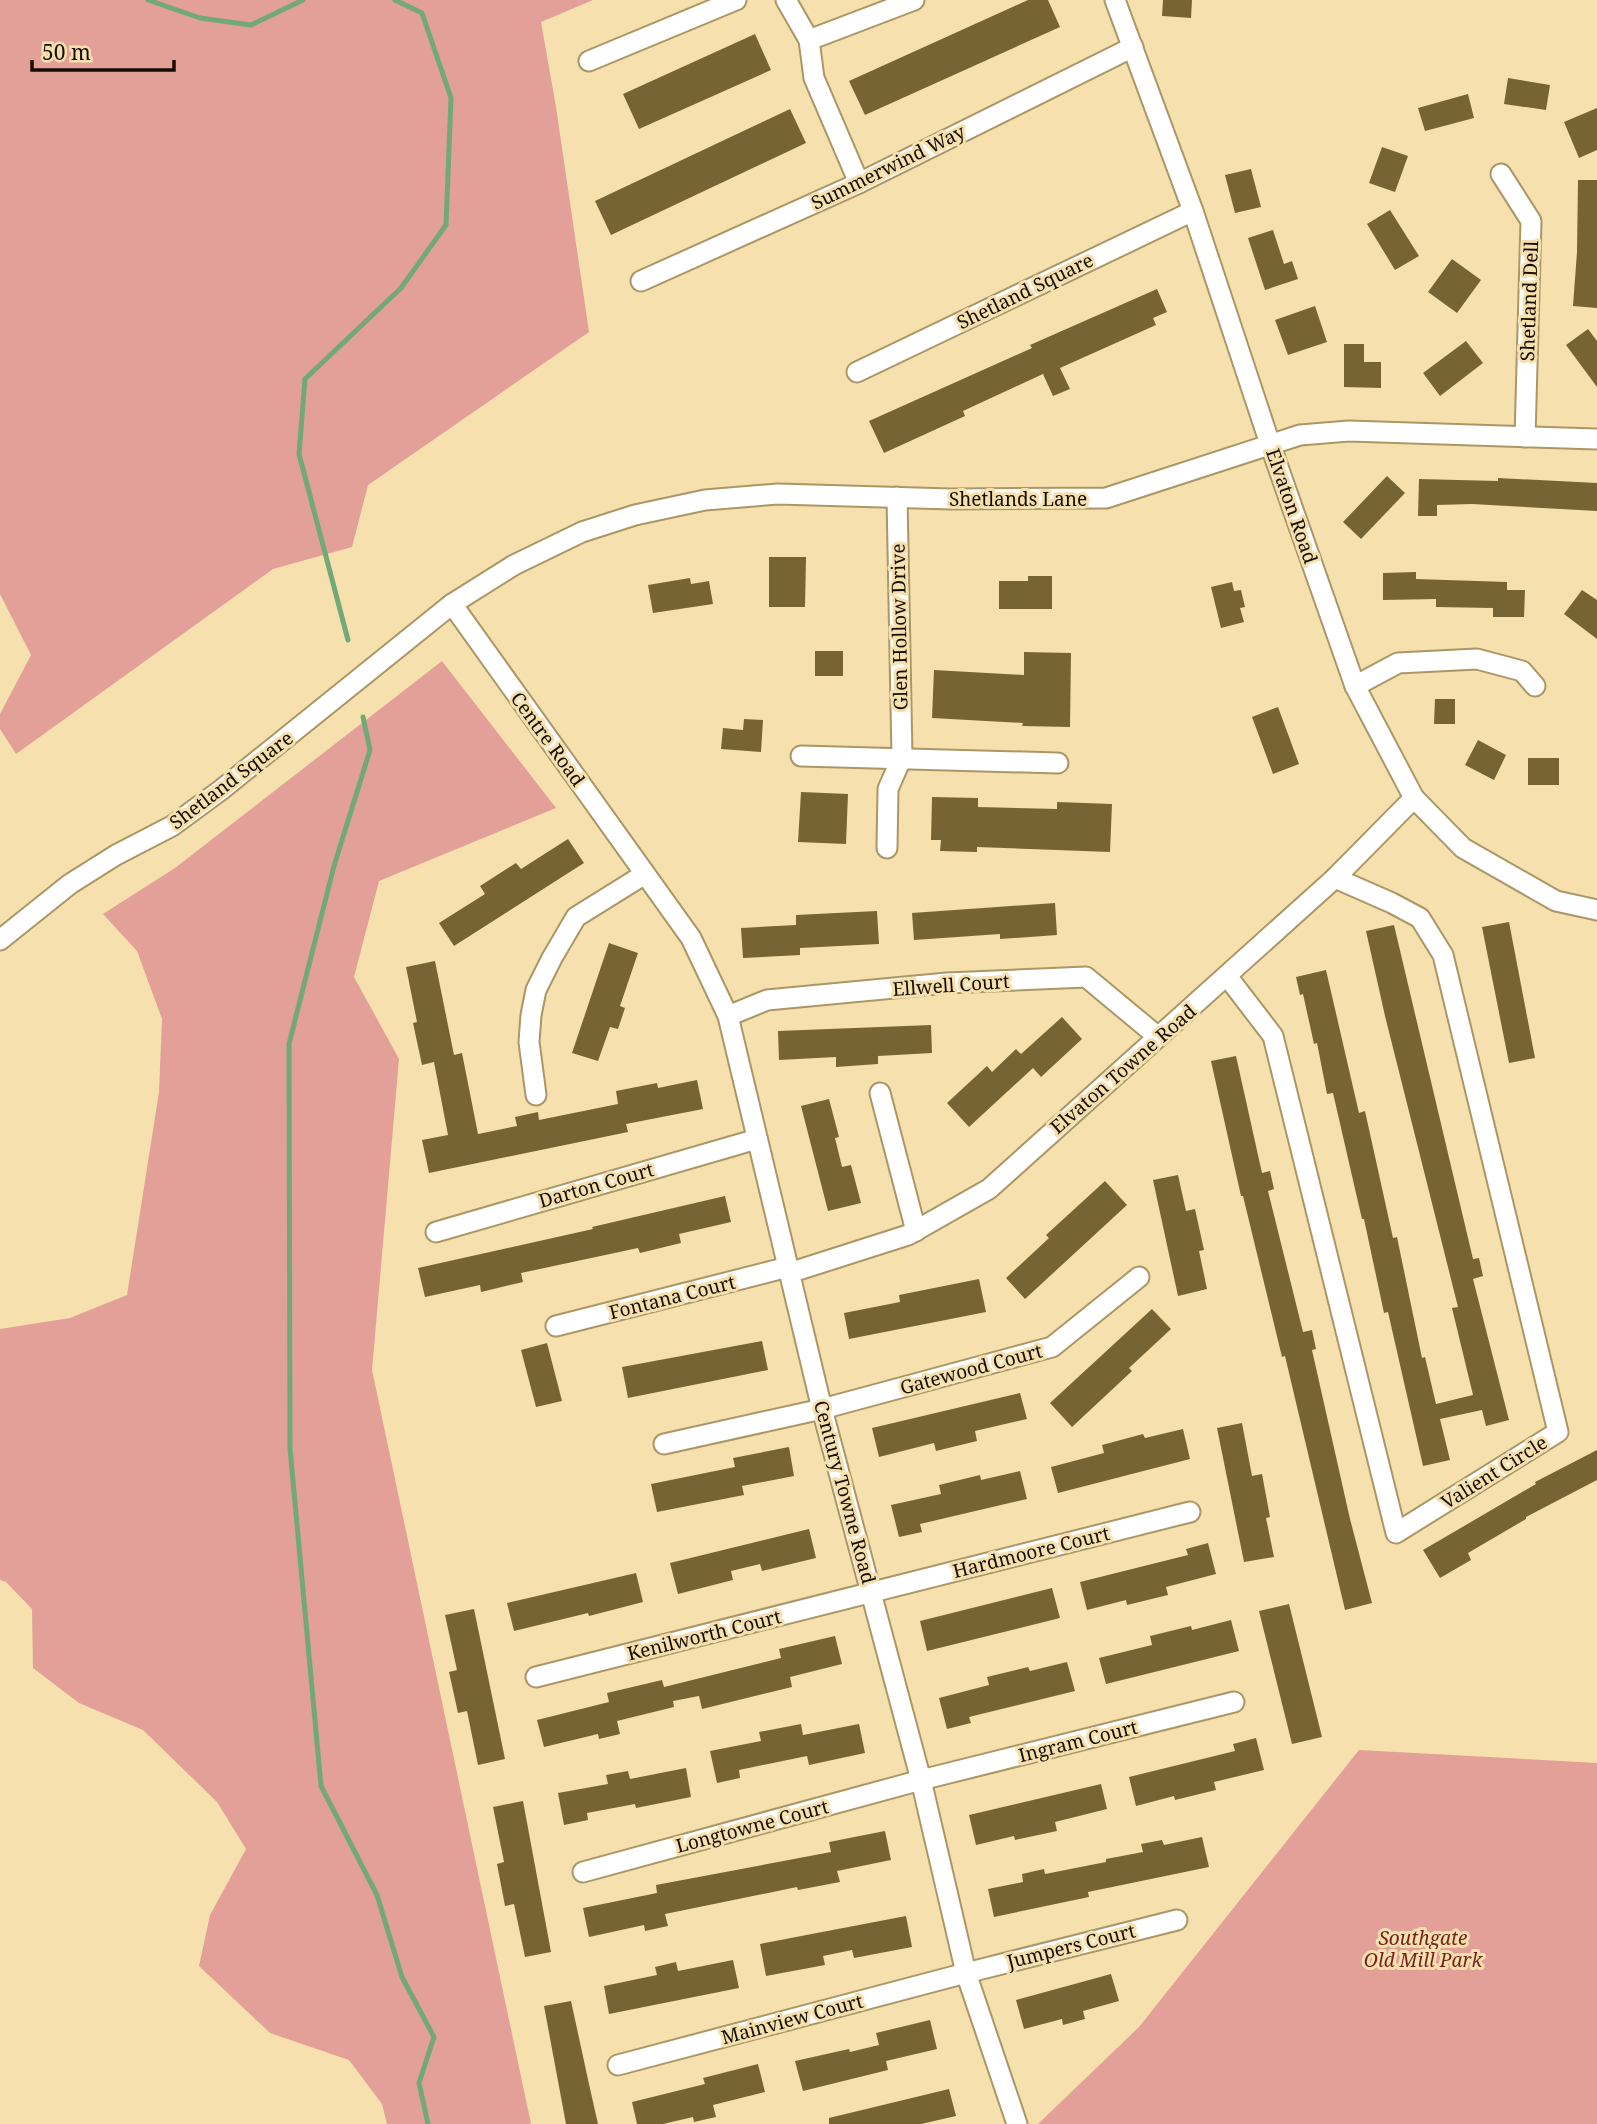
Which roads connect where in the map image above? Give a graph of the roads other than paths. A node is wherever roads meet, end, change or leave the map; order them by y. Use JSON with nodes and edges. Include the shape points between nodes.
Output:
{"nodes":[{"id":1,"x":736,"y":0,"type":"edge"},
{"id":2,"x":786,"y":0,"type":"edge"},
{"id":3,"x":914,"y":0,"type":"edge"},
{"id":4,"x":1115,"y":0,"type":"edge"},
{"id":5,"x":810,"y":40,"type":"junction"},
{"id":6,"x":1133,"y":47,"type":"junction"},
{"id":7,"x":589,"y":61,"type":"dead end"},
{"id":8,"x":1501,"y":174,"type":"dead end"},
{"id":9,"x":859,"y":183,"type":"junction"},
{"id":10,"x":1193,"y":211,"type":"junction"},
{"id":11,"x":641,"y":281,"type":"dead end"},
{"id":12,"x":857,"y":372,"type":"dead end"},
{"id":13,"x":1525,"y":437,"type":"junction"},
{"id":14,"x":1597,"y":439,"type":"edge"},
{"id":15,"x":1270,"y":444,"type":"junction"},
{"id":16,"x":897,"y":497,"type":"junction"},
{"id":17,"x":452,"y":604,"type":"junction"},
{"id":18,"x":1355,"y":686,"type":"junction"},
{"id":19,"x":1535,"y":686,"type":"dead end"},
{"id":20,"x":801,"y":756,"type":"dead end"},
{"id":21,"x":902,"y":757,"type":"junction"},
{"id":22,"x":1058,"y":763,"type":"dead end"},
{"id":23,"x":1415,"y":798,"type":"junction"},
{"id":24,"x":887,"y":848,"type":"dead end"},
{"id":25,"x":645,"y":874,"type":"junction"},
{"id":26,"x":1335,"y":878,"type":"junction"},
{"id":27,"x":1597,"y":910,"type":"edge"},
{"id":28,"x":0,"y":940,"type":"edge"},
{"id":29,"x":1227,"y":976,"type":"junction"},
{"id":30,"x":728,"y":1016,"type":"junction"},
{"id":31,"x":1157,"y":1036,"type":"junction"},
{"id":32,"x":880,"y":1093,"type":"dead end"},
{"id":33,"x":536,"y":1095,"type":"dead end"},
{"id":34,"x":757,"y":1139,"type":"junction"},
{"id":35,"x":916,"y":1231,"type":"junction"},
{"id":36,"x":436,"y":1232,"type":"dead end"},
{"id":37,"x":789,"y":1270,"type":"junction"},
{"id":38,"x":1139,"y":1277,"type":"dead end"},
{"id":39,"x":556,"y":1326,"type":"dead end"},
{"id":40,"x":822,"y":1409,"type":"junction"},
{"id":41,"x":664,"y":1444,"type":"dead end"},
{"id":42,"x":1190,"y":1512,"type":"dead end"},
{"id":43,"x":872,"y":1593,"type":"junction"},
{"id":44,"x":536,"y":1677,"type":"dead end"},
{"id":45,"x":1234,"y":1702,"type":"dead end"},
{"id":46,"x":921,"y":1780,"type":"junction"},
{"id":47,"x":583,"y":1872,"type":"dead end"},
{"id":48,"x":1177,"y":1920,"type":"dead end"},
{"id":49,"x":966,"y":1973,"type":"junction"},
{"id":50,"x":618,"y":2065,"type":"dead end"},
{"id":51,"x":1017,"y":2124,"type":"edge"}],
"edges":[{"from":1,"to":7,"type":"street"},
{"from":2,"to":5,"type":"street"},
{"from":3,"to":5,"type":"street"},
{"from":4,"to":6,"type":"street","name":"Elvaton Road"},
{"from":5,"to":9,"type":"street","via":[[814,78]]},
{"from":6,"to":9,"type":"street","name":"Summerwind Way"},
{"from":6,"to":10,"type":"street","name":"Elvaton Road"},
{"from":8,"to":13,"type":"street","name":"Shetland Dell","via":[[1531,221]]},
{"from":9,"to":11,"type":"street","name":"Summerwind Way"},
{"from":10,"to":12,"type":"street","name":"Shetland Square"},
{"from":10,"to":15,"type":"street","name":"Elvaton Road"},
{"from":13,"to":14,"type":"street","name":"Shetlands Lane"},
{"from":13,"to":15,"type":"street","name":"Shetlands Lane","via":[[1349,431],[1300,435]]},
{"from":15,"to":16,"type":"street","name":"Shetlands Lane","via":[[1106,498]]},
{"from":15,"to":18,"type":"street","name":"Elvaton Road"},
{"from":16,"to":17,"type":"street","name":"Shetlands Lane","via":[[778,494],[705,500],[635,515],[582,532],[536,554]]},
{"from":16,"to":21,"type":"street","name":"Glen Hollow Drive"},
{"from":17,"to":25,"type":"street","name":"Centre Road"},
{"from":17,"to":28,"type":"street","name":"Shetland Square","via":[[221,790],[172,826],[70,884]]},
{"from":18,"to":19,"type":"street","via":[[1398,663],[1477,659],[1522,671]]},
{"from":18,"to":23,"type":"street","name":"Elvaton Road"},
{"from":20,"to":21,"type":"street"},
{"from":21,"to":22,"type":"street"},
{"from":21,"to":24,"type":"street","via":[[888,789]]},
{"from":23,"to":26,"type":"street","name":"Elvaton Towne Road"},
{"from":23,"to":27,"type":"street","name":"Elvaton Road","via":[[1463,848],[1556,901]]},
{"from":25,"to":30,"type":"street","name":"Century Towne Road","via":[[691,938]]},
{"from":25,"to":33,"type":"street","via":[[576,917],[536,990],[529,1042]]},
{"from":26,"to":29,"type":"street","name":"Elvaton Towne Road"},
{"from":26,"to":29,"type":"street","name":"Valient Circle","via":[[1420,918],[1443,955],[1558,1432],[1396,1533],[1273,1036]]},
{"from":29,"to":31,"type":"street","name":"Elvaton Towne Road"},
{"from":30,"to":31,"type":"street","name":"Ellwell Court","via":[[767,1000],[947,983],[1086,978]]},
{"from":30,"to":34,"type":"street","name":"Century Towne Road"},
{"from":31,"to":35,"type":"street","name":"Elvaton Towne Road","via":[[989,1189]]},
{"from":32,"to":35,"type":"street"},
{"from":34,"to":36,"type":"street","name":"Darton Court"},
{"from":34,"to":37,"type":"street","name":"Century Towne Road"},
{"from":35,"to":37,"type":"street","name":"Elvaton Towne Road"},
{"from":37,"to":39,"type":"street","name":"Fontana Court"},
{"from":37,"to":40,"type":"street","name":"Century Towne Road"},
{"from":38,"to":40,"type":"street","name":"Gatewood Court","via":[[1052,1347]]},
{"from":40,"to":41,"type":"street","name":"Gatewood Court"},
{"from":40,"to":43,"type":"street","name":"Century Towne Road"},
{"from":42,"to":43,"type":"street","name":"Hardmoore Court"},
{"from":43,"to":44,"type":"street","name":"Kenilworth Court"},
{"from":43,"to":46,"type":"street","name":"Century Towne Road"},
{"from":45,"to":46,"type":"street","name":"Ingram Court"},
{"from":46,"to":47,"type":"street","name":"Longtowne Court"},
{"from":46,"to":49,"type":"street","name":"Century Towne Road"},
{"from":48,"to":49,"type":"street","name":"Jumpers Court"},
{"from":49,"to":50,"type":"street","name":"Mainview Court"},
{"from":49,"to":51,"type":"street","name":"Century Towne Road"}]}
